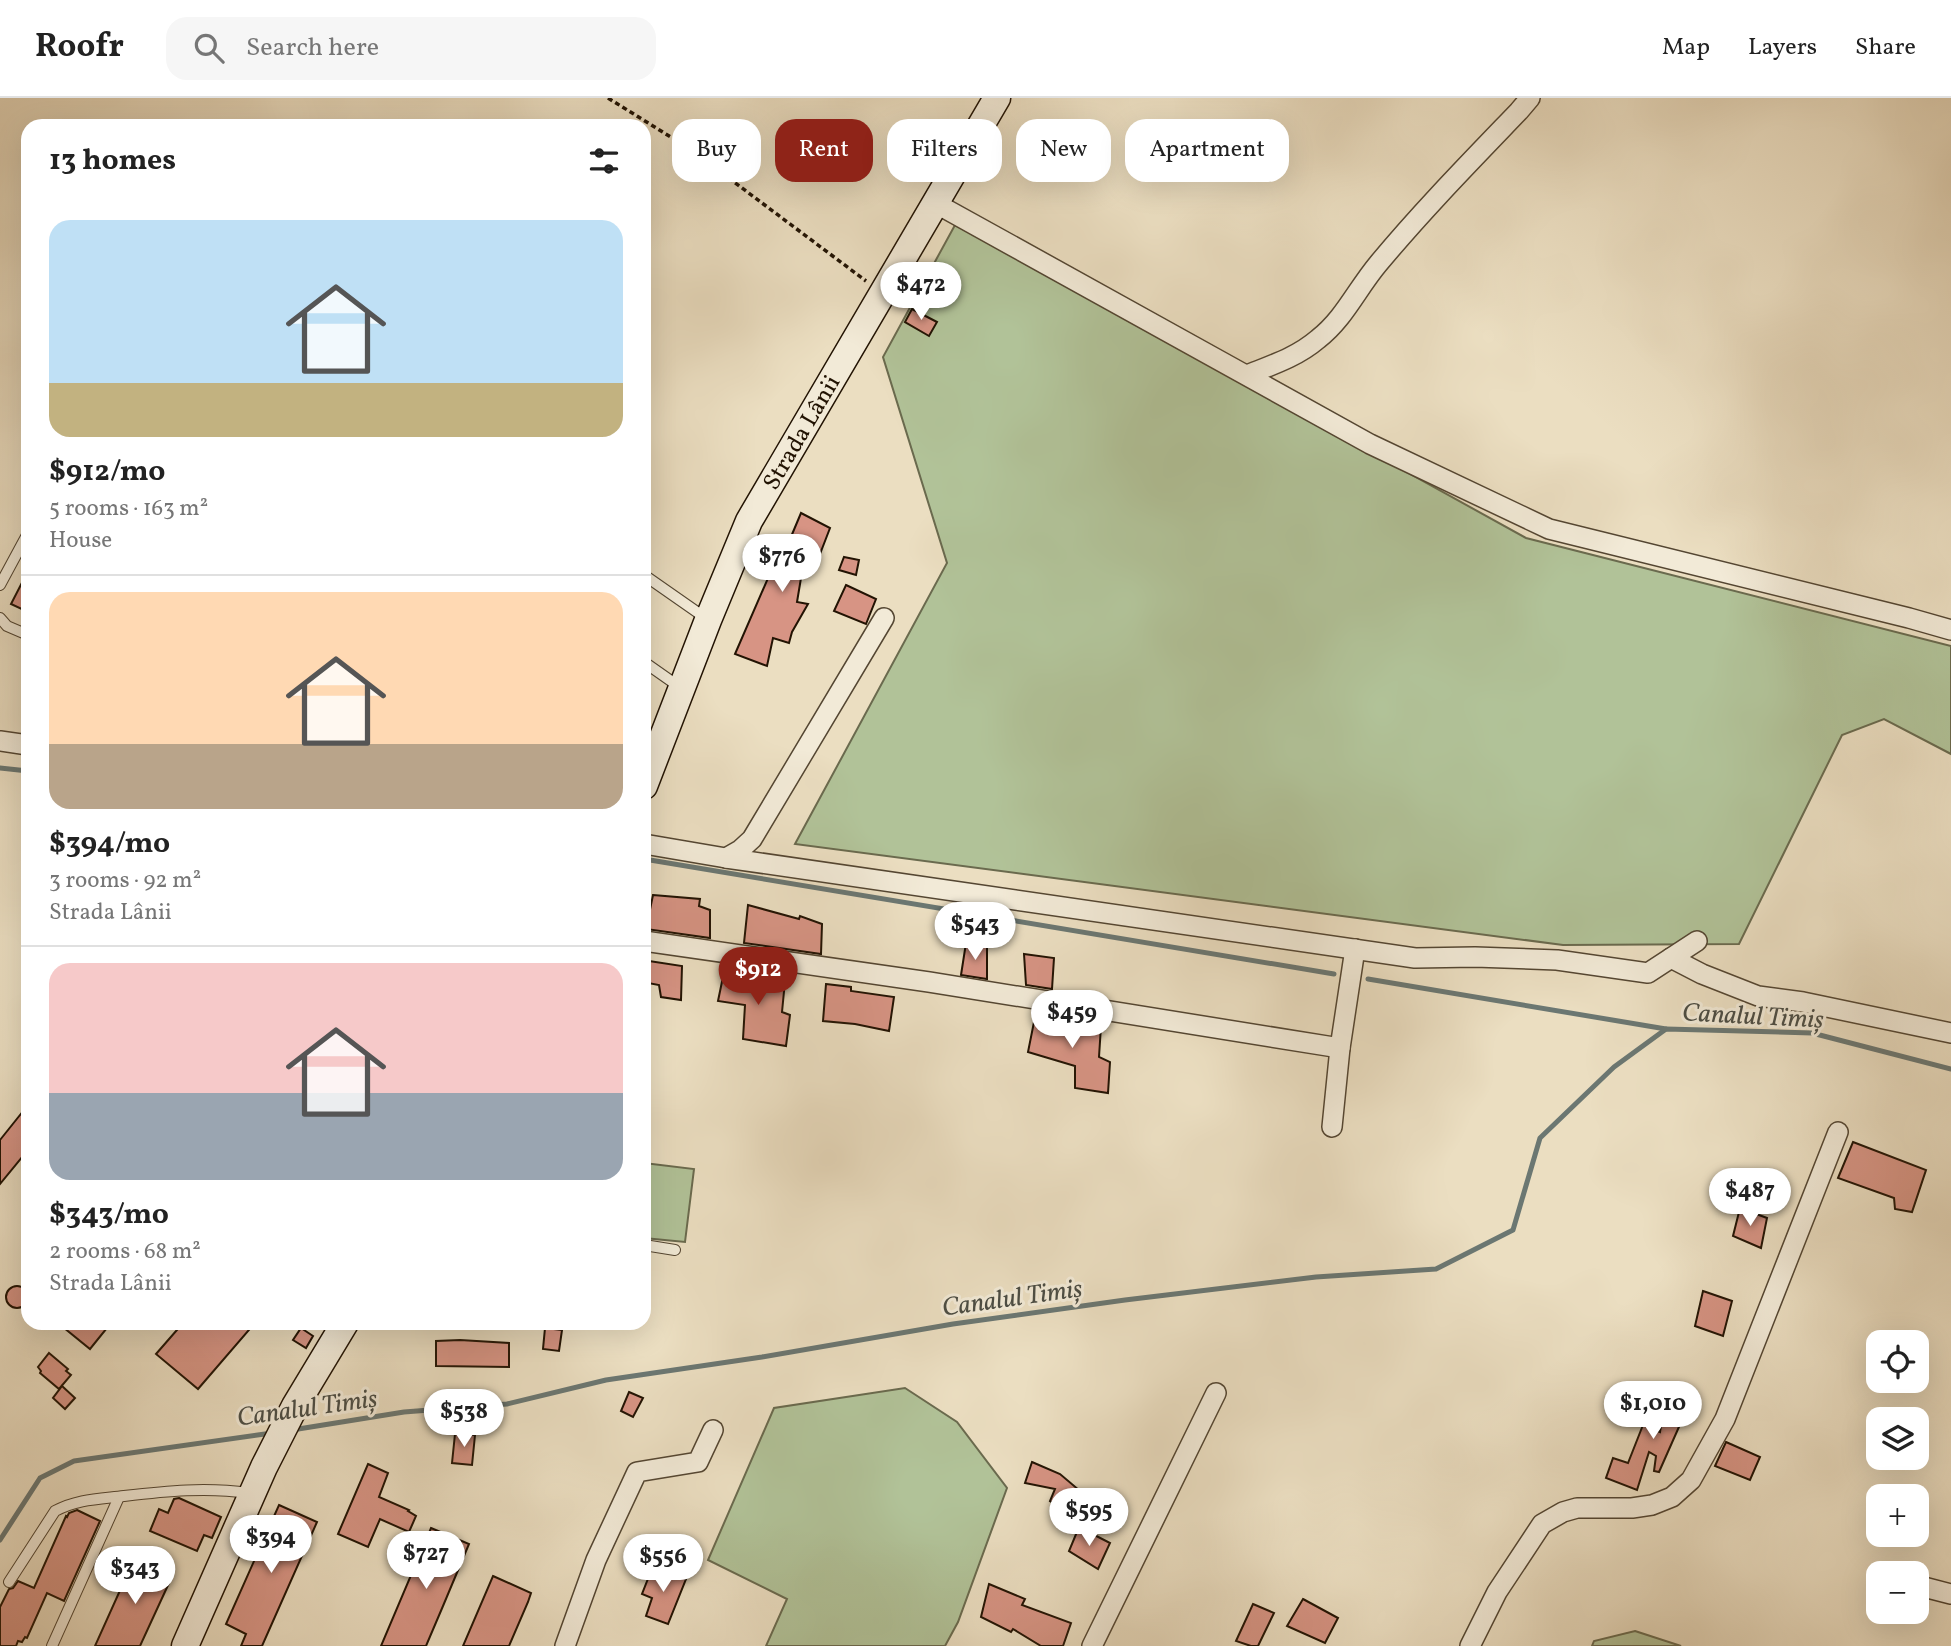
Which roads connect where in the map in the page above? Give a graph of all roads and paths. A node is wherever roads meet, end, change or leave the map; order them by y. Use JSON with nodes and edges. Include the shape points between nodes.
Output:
{"nodes":[{"id":1,"x":608,"y":98,"type":"edge"},
{"id":2,"x":997,"y":98,"type":"edge"},
{"id":3,"x":1530,"y":98,"type":"edge"},
{"id":4,"x":642,"y":119,"type":"edge"},
{"id":5,"x":651,"y":125,"type":"edge"},
{"id":6,"x":935,"y":203,"type":"junction"},
{"id":7,"x":883,"y":294,"type":"junction"},
{"id":8,"x":1247,"y":375,"type":"junction"},
{"id":9,"x":21,"y":546,"type":"edge"},
{"id":10,"x":651,"y":580,"type":"edge"},
{"id":11,"x":0,"y":585,"type":"edge"},
{"id":12,"x":0,"y":618,"type":"edge"},
{"id":13,"x":884,"y":618,"type":"dead end"},
{"id":14,"x":708,"y":620,"type":"junction"},
{"id":15,"x":1951,"y":630,"type":"edge"},
{"id":16,"x":21,"y":632,"type":"edge"},
{"id":17,"x":651,"y":667,"type":"edge"},
{"id":18,"x":681,"y":688,"type":"junction"},
{"id":19,"x":0,"y":741,"type":"edge"},
{"id":20,"x":21,"y":744,"type":"edge"},
{"id":21,"x":651,"y":767,"type":"edge"},
{"id":22,"x":651,"y":845,"type":"edge"},
{"id":23,"x":726,"y":858,"type":"junction"},
{"id":24,"x":651,"y":942,"type":"edge"},
{"id":25,"x":1697,"y":942,"type":"dead end"},
{"id":26,"x":1355,"y":949,"type":"junction"},
{"id":27,"x":1671,"y":958,"type":"junction"},
{"id":28,"x":1951,"y":1033,"type":"edge"},
{"id":29,"x":1340,"y":1048,"type":"junction"},
{"id":30,"x":1332,"y":1127,"type":"dead end"},
{"id":31,"x":1838,"y":1132,"type":"dead end"},
{"id":32,"x":651,"y":1246,"type":"edge"},
{"id":33,"x":675,"y":1250,"type":"dead end"},
{"id":34,"x":341,"y":1330,"type":"edge"},
{"id":35,"x":1216,"y":1393,"type":"dead end"},
{"id":36,"x":713,"y":1430,"type":"dead end"},
{"id":37,"x":253,"y":1493,"type":"junction"},
{"id":38,"x":120,"y":1497,"type":"junction"},
{"id":39,"x":9,"y":1582,"type":"dead end"},
{"id":40,"x":1929,"y":1588,"type":"edge"},
{"id":41,"x":1951,"y":1594,"type":"edge"},
{"id":42,"x":52,"y":1646,"type":"edge"},
{"id":43,"x":185,"y":1646,"type":"edge"},
{"id":44,"x":565,"y":1646,"type":"edge"},
{"id":45,"x":1092,"y":1646,"type":"edge"},
{"id":46,"x":1469,"y":1646,"type":"edge"}],
"edges":[{"from":1,"to":4,"type":"path"},
{"from":2,"to":6,"type":"main road","name":"Strada Lânii"},
{"from":3,"to":8,"type":"street","via":[[1382,258],[1343,315],[1320,338],[1297,355]]},
{"from":5,"to":7,"type":"path"},
{"from":6,"to":7,"type":"main road","name":"Strada Lânii"},
{"from":6,"to":8,"type":"street"},
{"from":7,"to":14,"type":"main road","name":"Strada Lânii","via":[[749,521]]},
{"from":8,"to":15,"type":"street","via":[[1370,444],[1549,529]]},
{"from":9,"to":11,"type":"lane"},
{"from":10,"to":14,"type":"lane"},
{"from":12,"to":16,"type":"lane"},
{"from":13,"to":23,"type":"street","via":[[752,839]]},
{"from":14,"to":18,"type":"main road","name":"Strada Lânii"},
{"from":17,"to":18,"type":"lane"},
{"from":18,"to":21,"type":"main road","name":"Strada Lânii"},
{"from":19,"to":20,"type":"street"},
{"from":22,"to":23,"type":"street"},
{"from":23,"to":26,"type":"street"},
{"from":24,"to":29,"type":"street"},
{"from":25,"to":27,"type":"street"},
{"from":26,"to":27,"type":"street","via":[[1415,958],[1557,960],[1648,973]]},
{"from":26,"to":29,"type":"street"},
{"from":27,"to":28,"type":"street","via":[[1758,996]]},
{"from":29,"to":30,"type":"street"},
{"from":31,"to":46,"type":"street","via":[[1725,1419],[1691,1480],[1672,1497],[1652,1505],[1577,1508],[1542,1524],[1497,1592]]},
{"from":32,"to":33,"type":"lane"},
{"from":34,"to":37,"type":"main road","via":[[295,1406]]},
{"from":35,"to":45,"type":"street"},
{"from":36,"to":44,"type":"street","via":[[698,1462],[636,1472],[596,1560]]},
{"from":37,"to":38,"type":"lane","via":[[176,1489]]},
{"from":37,"to":43,"type":"main road"},
{"from":38,"to":39,"type":"lane","via":[[66,1504],[55,1511]]},
{"from":38,"to":42,"type":"lane"},
{"from":40,"to":41,"type":"street"}]}
